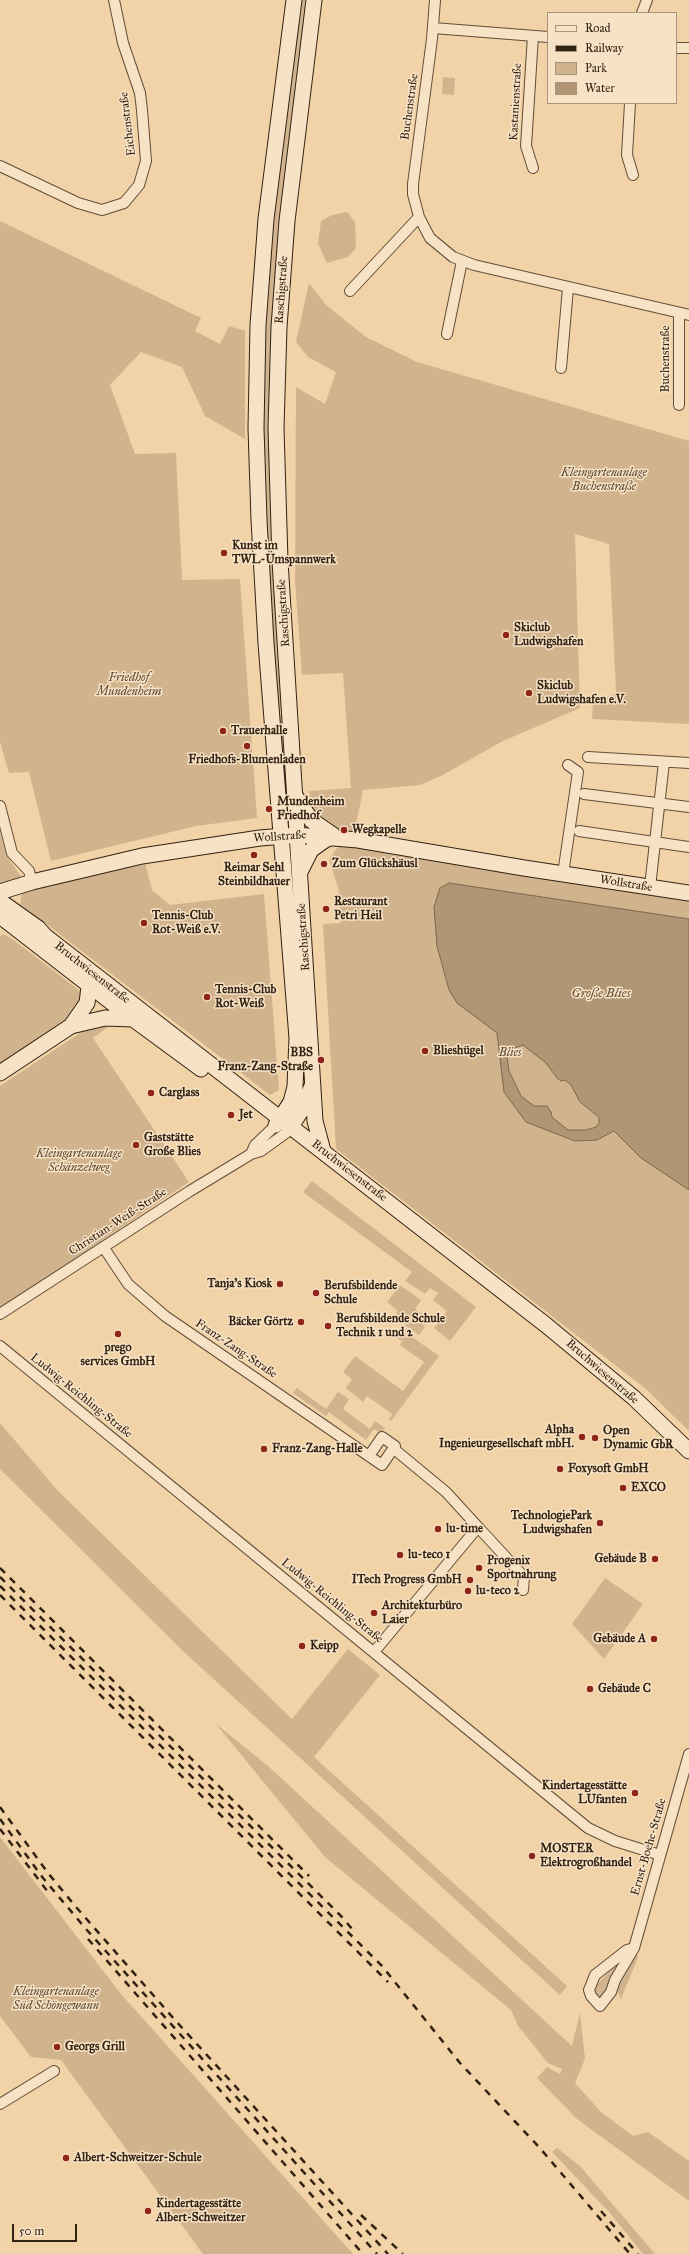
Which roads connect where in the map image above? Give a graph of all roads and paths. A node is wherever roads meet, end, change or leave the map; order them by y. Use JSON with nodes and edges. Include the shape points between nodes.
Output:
{"nodes":[{"id":1,"x":114,"y":0,"type":"edge"},
{"id":2,"x":294,"y":0,"type":"edge"},
{"id":3,"x":314,"y":0,"type":"edge"},
{"id":4,"x":435,"y":0,"type":"edge"},
{"id":5,"x":647,"y":0,"type":"edge"},
{"id":6,"x":642,"y":12,"type":"edge"},
{"id":7,"x":433,"y":28,"type":"junction"},
{"id":8,"x":533,"y":36,"type":"junction"},
{"id":9,"x":547,"y":37,"type":"edge"},
{"id":10,"x":677,"y":48,"type":"edge"},
{"id":11,"x":689,"y":48,"type":"edge"},
{"id":12,"x":630,"y":104,"type":"edge"},
{"id":13,"x":0,"y":166,"type":"edge"},
{"id":14,"x":533,"y":168,"type":"dead end"},
{"id":15,"x":633,"y":175,"type":"dead end"},
{"id":16,"x":419,"y":217,"type":"junction"},
{"id":17,"x":462,"y":261,"type":"junction"},
{"id":18,"x":568,"y":288,"type":"junction"},
{"id":19,"x":350,"y":291,"type":"dead end"},
{"id":20,"x":684,"y":314,"type":"edge"},
{"id":21,"x":447,"y":334,"type":"dead end"},
{"id":22,"x":561,"y":368,"type":"dead end"},
{"id":23,"x":679,"y":405,"type":"dead end"},
{"id":24,"x":256,"y":428,"type":"junction"},
{"id":25,"x":276,"y":428,"type":"junction"},
{"id":26,"x":290,"y":710,"type":"junction"},
{"id":27,"x":271,"y":711,"type":"junction"},
{"id":28,"x":588,"y":757,"type":"dead end"},
{"id":29,"x":664,"y":762,"type":"junction"},
{"id":30,"x":689,"y":763,"type":"edge"},
{"id":31,"x":568,"y":765,"type":"dead end"},
{"id":32,"x":295,"y":794,"type":"junction"},
{"id":33,"x":584,"y":794,"type":"dead end"},
{"id":34,"x":660,"y":804,"type":"junction"},
{"id":35,"x":0,"y":806,"type":"edge"},
{"id":36,"x":689,"y":807,"type":"edge"},
{"id":37,"x":579,"y":831,"type":"dead end"},
{"id":38,"x":297,"y":835,"type":"junction"},
{"id":39,"x":281,"y":836,"type":"junction"},
{"id":40,"x":336,"y":836,"type":"junction"},
{"id":41,"x":656,"y":842,"type":"junction"},
{"id":42,"x":689,"y":847,"type":"edge"},
{"id":43,"x":300,"y":874,"type":"junction"},
{"id":44,"x":563,"y":874,"type":"junction"},
{"id":45,"x":32,"y":882,"type":"junction"},
{"id":46,"x":650,"y":887,"type":"junction"},
{"id":47,"x":689,"y":893,"type":"edge"},
{"id":48,"x":0,"y":894,"type":"edge"},
{"id":49,"x":0,"y":901,"type":"edge"},
{"id":50,"x":4,"y":923,"type":"edge"},
{"id":51,"x":45,"y":936,"type":"junction"},
{"id":52,"x":90,"y":972,"type":"junction"},
{"id":53,"x":90,"y":987,"type":"junction"},
{"id":54,"x":132,"y":1019,"type":"junction"},
{"id":55,"x":71,"y":1026,"type":"junction"},
{"id":56,"x":0,"y":1073,"type":"edge"},
{"id":57,"x":314,"y":1083,"type":"junction"},
{"id":58,"x":284,"y":1126,"type":"junction"},
{"id":59,"x":323,"y":1151,"type":"junction"},
{"id":60,"x":104,"y":1248,"type":"junction"},
{"id":61,"x":0,"y":1314,"type":"edge"},
{"id":62,"x":0,"y":1346,"type":"edge"},
{"id":63,"x":394,"y":1449,"type":"junction"},
{"id":64,"x":689,"y":1451,"type":"edge"},
{"id":65,"x":369,"y":1456,"type":"junction"},
{"id":66,"x":689,"y":1462,"type":"edge"},
{"id":67,"x":478,"y":1526,"type":"junction"},
{"id":68,"x":523,"y":1590,"type":"dead end"},
{"id":69,"x":374,"y":1652,"type":"junction"},
{"id":70,"x":689,"y":1754,"type":"edge"},
{"id":71,"x":660,"y":1855,"type":"junction"},
{"id":72,"x":634,"y":1948,"type":"junction"},
{"id":73,"x":54,"y":2070,"type":"dead end"},
{"id":74,"x":0,"y":2104,"type":"edge"}],
"edges":[{"from":1,"to":13,"type":"street","name":"Eichenstraße","via":[[123,43],[140,93],[146,161],[139,185],[124,203],[102,210],[78,203]]},
{"from":2,"to":24,"type":"street","name":"Raschigstraße","via":[[266,226],[258,325]]},
{"from":3,"to":25,"type":"street","name":"Raschigstraße","via":[[287,221],[278,327]]},
{"from":4,"to":7,"type":"street","name":"Buchenstraße"},
{"from":5,"to":6,"type":"street"},
{"from":7,"to":8,"type":"street"},
{"from":7,"to":16,"type":"street","name":"Buchenstraße","via":[[413,184]]},
{"from":8,"to":9,"type":"street"},
{"from":8,"to":14,"type":"street","name":"Kastanienstraße","via":[[526,146]]},
{"from":10,"to":11,"type":"street"},
{"from":12,"to":15,"type":"street","via":[[627,155]]},
{"from":16,"to":17,"type":"street","name":"Buchenstraße","via":[[430,238],[445,252]]},
{"from":16,"to":19,"type":"street"},
{"from":17,"to":18,"type":"street","name":"Buchenstraße"},
{"from":17,"to":21,"type":"street"},
{"from":18,"to":20,"type":"street","name":"Buchenstraße"},
{"from":18,"to":22,"type":"street"},
{"from":20,"to":23,"type":"street","name":"Buchenstraße"},
{"from":24,"to":25,"type":"street"},
{"from":24,"to":27,"type":"street","name":"Raschigstraße"},
{"from":25,"to":26,"type":"street","name":"Raschigstraße","via":[[280,560]]},
{"from":26,"to":27,"type":"street"},
{"from":26,"to":32,"type":"street","name":"Raschigstraße"},
{"from":27,"to":39,"type":"street","name":"Raschigstraße"},
{"from":28,"to":29,"type":"street"},
{"from":29,"to":30,"type":"street"},
{"from":29,"to":34,"type":"street"},
{"from":31,"to":44,"type":"street","via":[[578,772]]},
{"from":32,"to":38,"type":"street","name":"Raschigstraße"},
{"from":32,"to":40,"type":"street","via":[[311,820]]},
{"from":33,"to":34,"type":"street"},
{"from":34,"to":36,"type":"street"},
{"from":34,"to":41,"type":"street"},
{"from":35,"to":45,"type":"street","via":[[12,853],[29,871]]},
{"from":37,"to":41,"type":"street"},
{"from":38,"to":39,"type":"street","name":"Wollstraße"},
{"from":38,"to":40,"type":"street","name":"Wollstraße"},
{"from":38,"to":43,"type":"street","name":"Raschigstraße"},
{"from":39,"to":45,"type":"street","name":"Wollstraße","via":[[142,856]]},
{"from":39,"to":58,"type":"street","name":"Raschigstraße","via":[[297,1038],[297,1071]]},
{"from":40,"to":43,"type":"street","via":[[311,850]]},
{"from":40,"to":44,"type":"street","name":"Wollstraße"},
{"from":41,"to":42,"type":"street"},
{"from":41,"to":46,"type":"street"},
{"from":43,"to":57,"type":"street","name":"Raschigstraße"},
{"from":44,"to":46,"type":"street","name":"Wollstraße"},
{"from":45,"to":48,"type":"street","name":"Wollstraße"},
{"from":46,"to":47,"type":"street","name":"Wollstraße"},
{"from":49,"to":51,"type":"street","name":"Bruchwiesenstraße","via":[[38,928]]},
{"from":50,"to":51,"type":"street","via":[[24,927]]},
{"from":50,"to":53,"type":"street","name":"Bruchwiesenstraße"},
{"from":51,"to":52,"type":"street","name":"Bruchwiesenstraße"},
{"from":52,"to":53,"type":"street"},
{"from":52,"to":58,"type":"street","name":"Bruchwiesenstraße"},
{"from":53,"to":54,"type":"street","name":"Bruchwiesenstraße"},
{"from":53,"to":55,"type":"street","via":[[87,1003]]},
{"from":54,"to":55,"type":"street","via":[[105,1018]]},
{"from":54,"to":58,"type":"street","name":"Bruchwiesenstraße"},
{"from":55,"to":56,"type":"street"},
{"from":57,"to":58,"type":"street","name":"Raschigstraße","via":[[301,1111]]},
{"from":57,"to":59,"type":"street","via":[[315,1121]]},
{"from":58,"to":59,"type":"street","name":"Bruchwiesenstraße"},
{"from":58,"to":60,"type":"street","name":"Christian-Weiß-Straße","via":[[255,1145],[251,1154]]},
{"from":58,"to":66,"type":"street","name":"Bruchwiesenstraße","via":[[608,1386]]},
{"from":59,"to":64,"type":"street","name":"Bruchwiesenstraße","via":[[586,1357],[634,1398]]},
{"from":60,"to":61,"type":"street","name":"Christian-Weiß-Straße"},
{"from":60,"to":65,"type":"street","name":"Franz-Zang-Straße","via":[[128,1284],[146,1302]]},
{"from":62,"to":69,"type":"street","name":"Ludwig-Reichling-Straße"},
{"from":63,"to":65,"type":"street","name":"Franz-Zang-Straße","via":[[382,1465]]},
{"from":63,"to":65,"type":"street","via":[[395,1446],[382,1437]]},
{"from":63,"to":67,"type":"street","via":[[446,1492]]},
{"from":67,"to":68,"type":"street","via":[[524,1577]]},
{"from":67,"to":69,"type":"street"},
{"from":69,"to":71,"type":"street","name":"Ludwig-Reichling-Straße","via":[[588,1828],[615,1842]]},
{"from":70,"to":71,"type":"street","name":"Ernst-Boehe-Straße"},
{"from":71,"to":72,"type":"street","name":"Ernst-Boehe-Straße"},
{"from":72,"to":72,"type":"street","name":"Ernst-Boehe-Straße","via":[[627,1950],[595,1975],[589,1990],[600,2006],[611,1992]]},
{"from":73,"to":74,"type":"street"}]}
